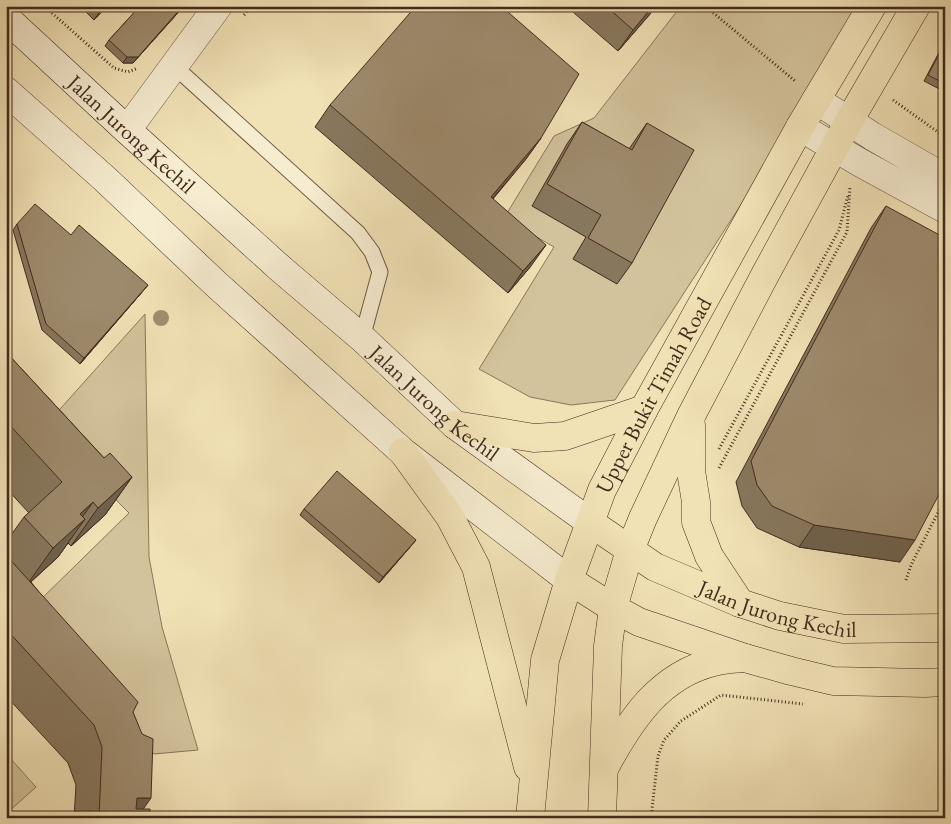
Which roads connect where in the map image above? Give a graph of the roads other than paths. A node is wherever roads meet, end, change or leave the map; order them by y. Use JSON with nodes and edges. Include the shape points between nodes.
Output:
{"nodes":[{"id":1,"x":218,"y":6,"type":"edge"},
{"id":2,"x":872,"y":6,"type":"edge"},
{"id":3,"x":916,"y":6,"type":"edge"},
{"id":4,"x":6,"y":18,"type":"edge"},
{"id":5,"x":174,"y":66,"type":"junction"},
{"id":6,"x":6,"y":90,"type":"edge"},
{"id":7,"x":816,"y":100,"type":"junction"},
{"id":8,"x":849,"y":121,"type":"junction"},
{"id":9,"x":800,"y":127,"type":"junction"},
{"id":10,"x":127,"y":130,"type":"junction"},
{"id":11,"x":835,"y":147,"type":"junction"},
{"id":12,"x":945,"y":178,"type":"edge"},
{"id":13,"x":945,"y":208,"type":"edge"},
{"id":14,"x":362,"y":338,"type":"junction"},
{"id":15,"x":644,"y":409,"type":"junction"},
{"id":16,"x":691,"y":416,"type":"junction"},
{"id":17,"x":455,"y":425,"type":"junction"},
{"id":18,"x":403,"y":452,"type":"junction"},
{"id":19,"x":591,"y":524,"type":"junction"},
{"id":20,"x":630,"y":550,"type":"junction"},
{"id":21,"x":569,"y":580,"type":"junction"},
{"id":22,"x":740,"y":603,"type":"junction"},
{"id":23,"x":613,"y":608,"type":"junction"},
{"id":24,"x":945,"y":628,"type":"edge"},
{"id":25,"x":745,"y":658,"type":"junction"},
{"id":26,"x":945,"y":682,"type":"edge"},
{"id":27,"x":605,"y":768,"type":"junction"},
{"id":28,"x":533,"y":785,"type":"junction"},
{"id":29,"x":530,"y":818,"type":"edge"},
{"id":30,"x":602,"y":818,"type":"edge"}],
"edges":[{"from":1,"to":5,"type":"main road"},
{"from":2,"to":7,"type":"main road","name":"Upper Bukit Timah Road"},
{"from":3,"to":8,"type":"main road","name":"Upper Bukit Timah Road"},
{"from":4,"to":10,"type":"main road","name":"Jalan Jurong Kechil"},
{"from":5,"to":10,"type":"main road"},
{"from":5,"to":14,"type":"lane","via":[[358,233],[372,252],[380,272]]},
{"from":6,"to":18,"type":"main road"},
{"from":7,"to":8,"type":"main road"},
{"from":7,"to":9,"type":"main road","name":"Upper Bukit Timah Road"},
{"from":8,"to":11,"type":"main road","name":"Upper Bukit Timah Road"},
{"from":8,"to":12,"type":"main road"},
{"from":9,"to":11,"type":"main road"},
{"from":9,"to":15,"type":"main road","name":"Upper Bukit Timah Road"},
{"from":10,"to":14,"type":"main road","name":"Jalan Jurong Kechil"},
{"from":11,"to":13,"type":"main road"},
{"from":11,"to":16,"type":"main road","name":"Upper Bukit Timah Road"},
{"from":14,"to":17,"type":"main road","name":"Jalan Jurong Kechil"},
{"from":15,"to":17,"type":"main road","via":[[565,436],[534,438]]},
{"from":15,"to":19,"type":"main road","name":"Upper Bukit Timah Road","via":[[602,490]]},
{"from":16,"to":20,"type":"main road","name":"Upper Bukit Timah Road"},
{"from":16,"to":22,"type":"main road","via":[[691,471],[696,522],[708,556]]},
{"from":17,"to":19,"type":"main road","name":"Jalan Jurong Kechil"},
{"from":18,"to":21,"type":"main road"},
{"from":18,"to":28,"type":"main road","via":[[450,517],[476,567]]},
{"from":19,"to":20,"type":"main road","name":"Jalan Jurong Kechil"},
{"from":19,"to":21,"type":"main road","name":"Upper Bukit Timah Road"},
{"from":20,"to":22,"type":"main road","name":"Jalan Jurong Kechil","via":[[655,567]]},
{"from":20,"to":23,"type":"main road","name":"Upper Bukit Timah Road"},
{"from":21,"to":23,"type":"main road"},
{"from":21,"to":28,"type":"main road","name":"Upper Bukit Timah Road","via":[[545,660]]},
{"from":22,"to":24,"type":"main road","name":"Jalan Jurong Kechil","via":[[780,616],[844,629]]},
{"from":23,"to":25,"type":"main road","via":[[639,622]]},
{"from":23,"to":27,"type":"main road","name":"Upper Bukit Timah Road","via":[[608,646]]},
{"from":25,"to":26,"type":"main road","via":[[833,681]]},
{"from":25,"to":27,"type":"main road","via":[[714,662],[671,680],[640,713]]},
{"from":27,"to":30,"type":"main road","name":"Upper Bukit Timah Road"},
{"from":28,"to":29,"type":"main road","name":"Upper Bukit Timah Road"}]}
